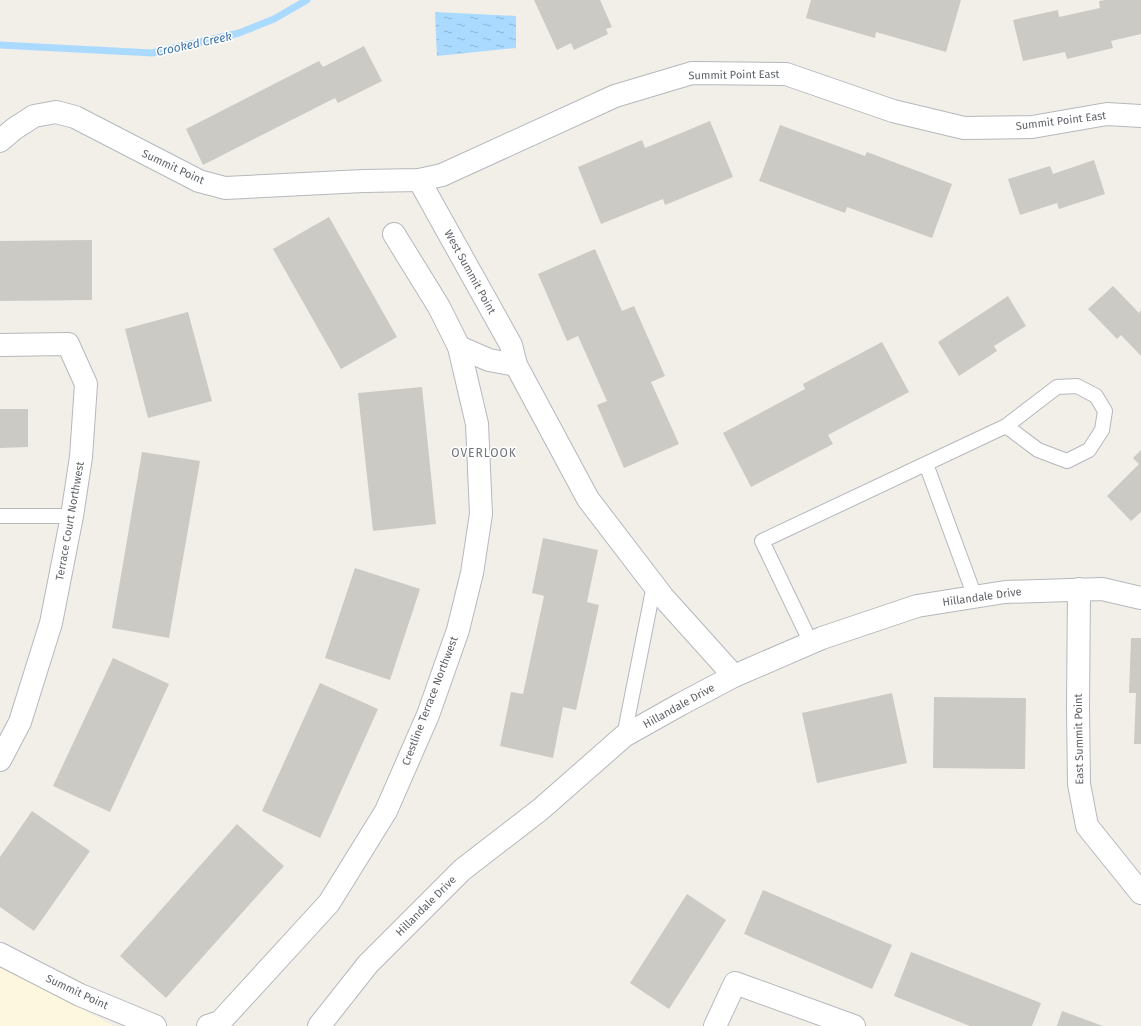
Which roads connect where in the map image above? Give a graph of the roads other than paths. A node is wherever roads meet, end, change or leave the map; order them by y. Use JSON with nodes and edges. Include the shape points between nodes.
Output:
{"nodes":[{"id":1,"x":1141,"y":116,"type":"edge"},
{"id":2,"x":0,"y":141,"type":"edge"},
{"id":3,"x":419,"y":180,"type":"junction"},
{"id":4,"x":363,"y":181,"type":"joint"},
{"id":5,"x":394,"y":234,"type":"dead end"},
{"id":6,"x":0,"y":345,"type":"edge"},
{"id":7,"x":459,"y":347,"type":"junction"},
{"id":8,"x":516,"y":365,"type":"junction"},
{"id":9,"x":1006,"y":426,"type":"junction"},
{"id":10,"x":926,"y":464,"type":"junction"},
{"id":11,"x":0,"y":516,"type":"edge"},
{"id":12,"x":72,"y":516,"type":"junction"},
{"id":13,"x":654,"y":585,"type":"junction"},
{"id":14,"x":1079,"y":589,"type":"junction"},
{"id":15,"x":975,"y":597,"type":"junction"},
{"id":16,"x":1141,"y":598,"type":"edge"},
{"id":17,"x":811,"y":643,"type":"junction"},
{"id":18,"x":734,"y":676,"type":"junction"},
{"id":19,"x":624,"y":736,"type":"junction"},
{"id":20,"x":0,"y":760,"type":"edge"},
{"id":21,"x":1141,"y":893,"type":"edge"},
{"id":22,"x":0,"y":954,"type":"edge"},
{"id":23,"x":217,"y":1025,"type":"edge"},
{"id":24,"x":155,"y":1026,"type":"edge"},
{"id":25,"x":319,"y":1026,"type":"edge"},
{"id":26,"x":715,"y":1026,"type":"edge"},
{"id":27,"x":854,"y":1026,"type":"edge"}],
"edges":[{"from":1,"to":3,"type":"street","name":"Summit Point East","via":[[1107,114],[1032,127],[964,128],[893,111],[786,74],[692,73],[615,96],[442,175]]},
{"from":2,"to":4,"type":"street","name":"Summit Point","via":[[34,116],[56,112],[75,117],[199,181],[225,188]]},
{"from":3,"to":4,"type":"street","name":"Summit Point East"},
{"from":3,"to":8,"type":"street","name":"West Summit Point","via":[[511,345]]},
{"from":5,"to":7,"type":"street","name":"Crestline Terrace Northwest","via":[[439,307]]},
{"from":6,"to":12,"type":"street","name":"Terrace Court Northwest","via":[[68,344],[86,384],[81,457]]},
{"from":7,"to":8,"type":"street","via":[[489,360]]},
{"from":7,"to":23,"type":"street","name":"Crestline Terrace Northwest","via":[[477,424],[481,514],[472,573],[455,638],[428,715],[386,811],[330,904]]},
{"from":8,"to":13,"type":"street","via":[[588,499]]},
{"from":9,"to":9,"type":"lane","via":[[1056,387],[1077,386],[1096,396],[1105,411],[1102,430],[1089,450],[1067,462],[1038,450]]},
{"from":9,"to":10,"type":"lane"},
{"from":10,"to":15,"type":"lane"},
{"from":10,"to":17,"type":"lane","via":[[762,541]]},
{"from":11,"to":12,"type":"lane"},
{"from":12,"to":20,"type":"street","name":"Terrace Court Northwest","via":[[50,623],[20,722]]},
{"from":13,"to":18,"type":"street"},
{"from":13,"to":19,"type":"lane"},
{"from":14,"to":15,"type":"street","name":"Hillandale Drive","via":[[1005,592]]},
{"from":14,"to":16,"type":"street","name":"Hillandale Drive","via":[[1102,589]]},
{"from":14,"to":21,"type":"street","name":"East Summit Point","via":[[1079,784],[1087,826]]},
{"from":15,"to":17,"type":"street","name":"Hillandale Drive","via":[[917,606]]},
{"from":17,"to":18,"type":"street","name":"Hillandale Drive"},
{"from":18,"to":19,"type":"street","name":"Hillandale Drive"},
{"from":19,"to":25,"type":"street","name":"Hillandale Drive","via":[[541,809],[462,870],[368,964]]},
{"from":22,"to":24,"type":"street","name":"Summit Point","via":[[80,995]]},
{"from":26,"to":27,"type":"street","via":[[735,983]]}]}
